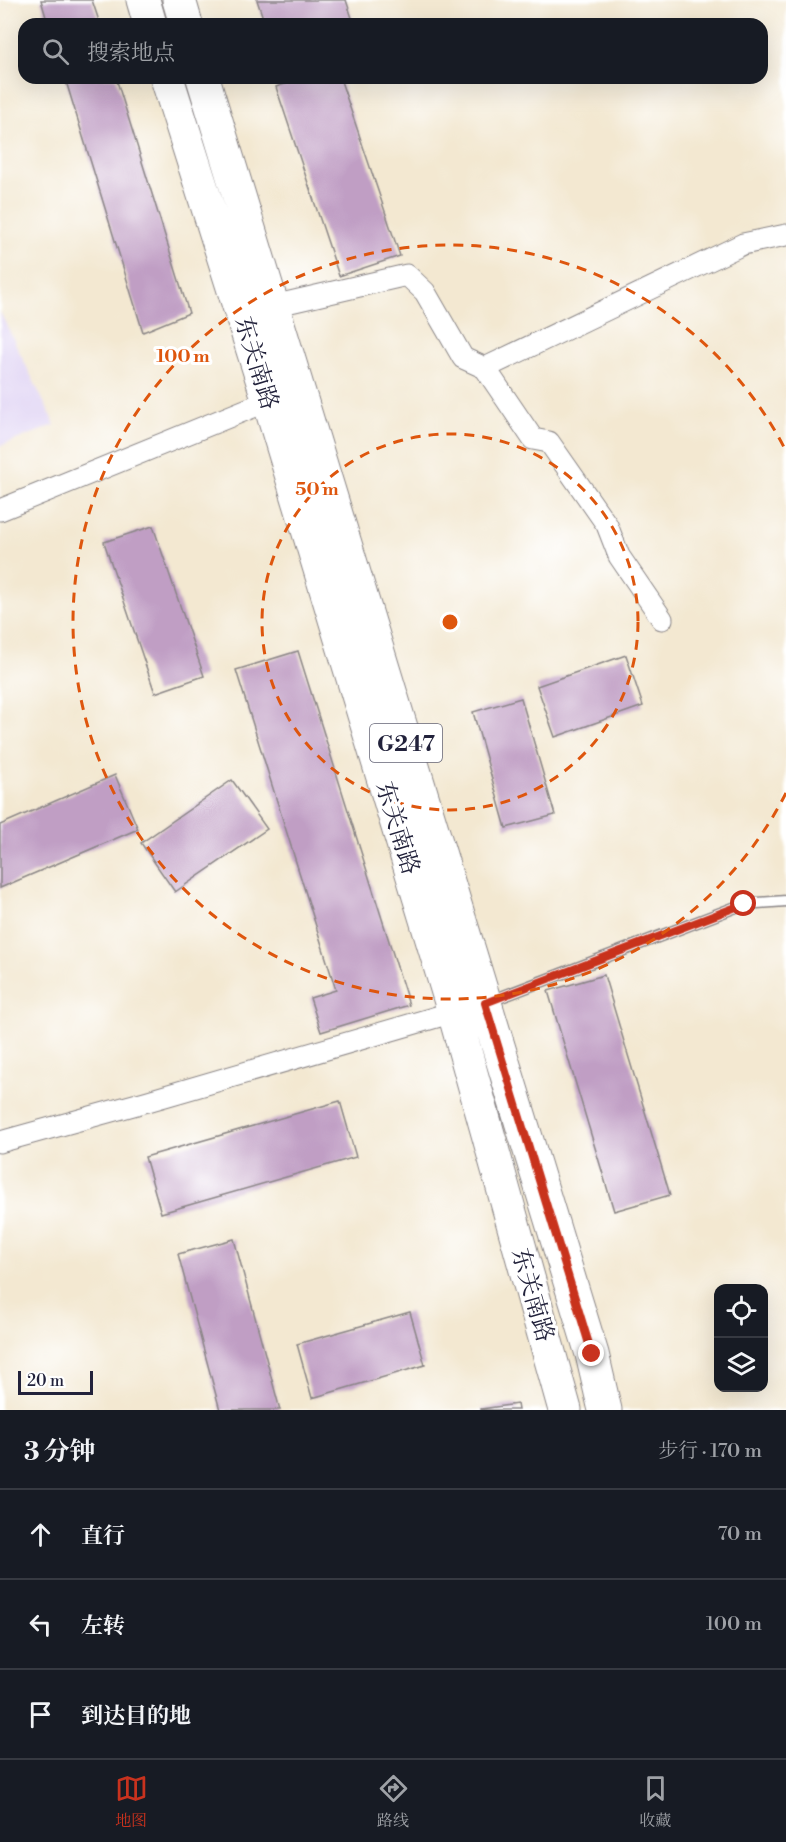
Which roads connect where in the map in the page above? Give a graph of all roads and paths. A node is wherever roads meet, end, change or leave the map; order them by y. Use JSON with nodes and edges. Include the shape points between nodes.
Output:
{"nodes":[{"id":1,"x":143,"y":0,"type":"edge"},
{"id":2,"x":179,"y":0,"type":"edge"},
{"id":3,"x":148,"y":18,"type":"edge"},
{"id":4,"x":184,"y":18,"type":"edge"},
{"id":5,"x":169,"y":84,"type":"edge"},
{"id":6,"x":205,"y":84,"type":"edge"},
{"id":7,"x":786,"y":235,"type":"edge"},
{"id":8,"x":273,"y":306,"type":"junction"},
{"id":9,"x":484,"y":368,"type":"junction"},
{"id":10,"x":299,"y":389,"type":"junction"},
{"id":11,"x":269,"y":401,"type":"junction"},
{"id":12,"x":0,"y":510,"type":"edge"},
{"id":13,"x":662,"y":619,"type":"dead end"},
{"id":14,"x":786,"y":901,"type":"edge"},
{"id":15,"x":485,"y":1003,"type":"junction"},
{"id":16,"x":454,"y":1012,"type":"junction"},
{"id":17,"x":0,"y":1142,"type":"edge"},
{"id":18,"x":565,"y":1410,"type":"edge"},
{"id":19,"x":605,"y":1410,"type":"edge"}],
"edges":[{"from":1,"to":3,"type":"main road"},
{"from":2,"to":4,"type":"main road"},
{"from":5,"to":11,"type":"main road","name":"东关南路","number":"G247"},
{"from":6,"to":8,"type":"main road","number":"G247"},
{"from":7,"to":9,"type":"street","via":[[743,244]]},
{"from":8,"to":9,"type":"street","via":[[408,275],[424,292],[463,358]]},
{"from":8,"to":10,"type":"main road","number":"G247"},
{"from":9,"to":13,"type":"street","via":[[533,439],[549,442],[607,525],[619,556]]},
{"from":10,"to":11,"type":"street"},
{"from":10,"to":15,"type":"main road","number":"G247"},
{"from":11,"to":12,"type":"street"},
{"from":11,"to":16,"type":"main road","name":"东关南路","number":"G247"},
{"from":14,"to":15,"type":"lane","via":[[744,904]]},
{"from":15,"to":16,"type":"street"},
{"from":15,"to":19,"type":"main road","number":"G247","via":[[592,1354]]},
{"from":16,"to":17,"type":"street"},
{"from":16,"to":18,"type":"main road","name":"东关南路","number":"G247"}]}
